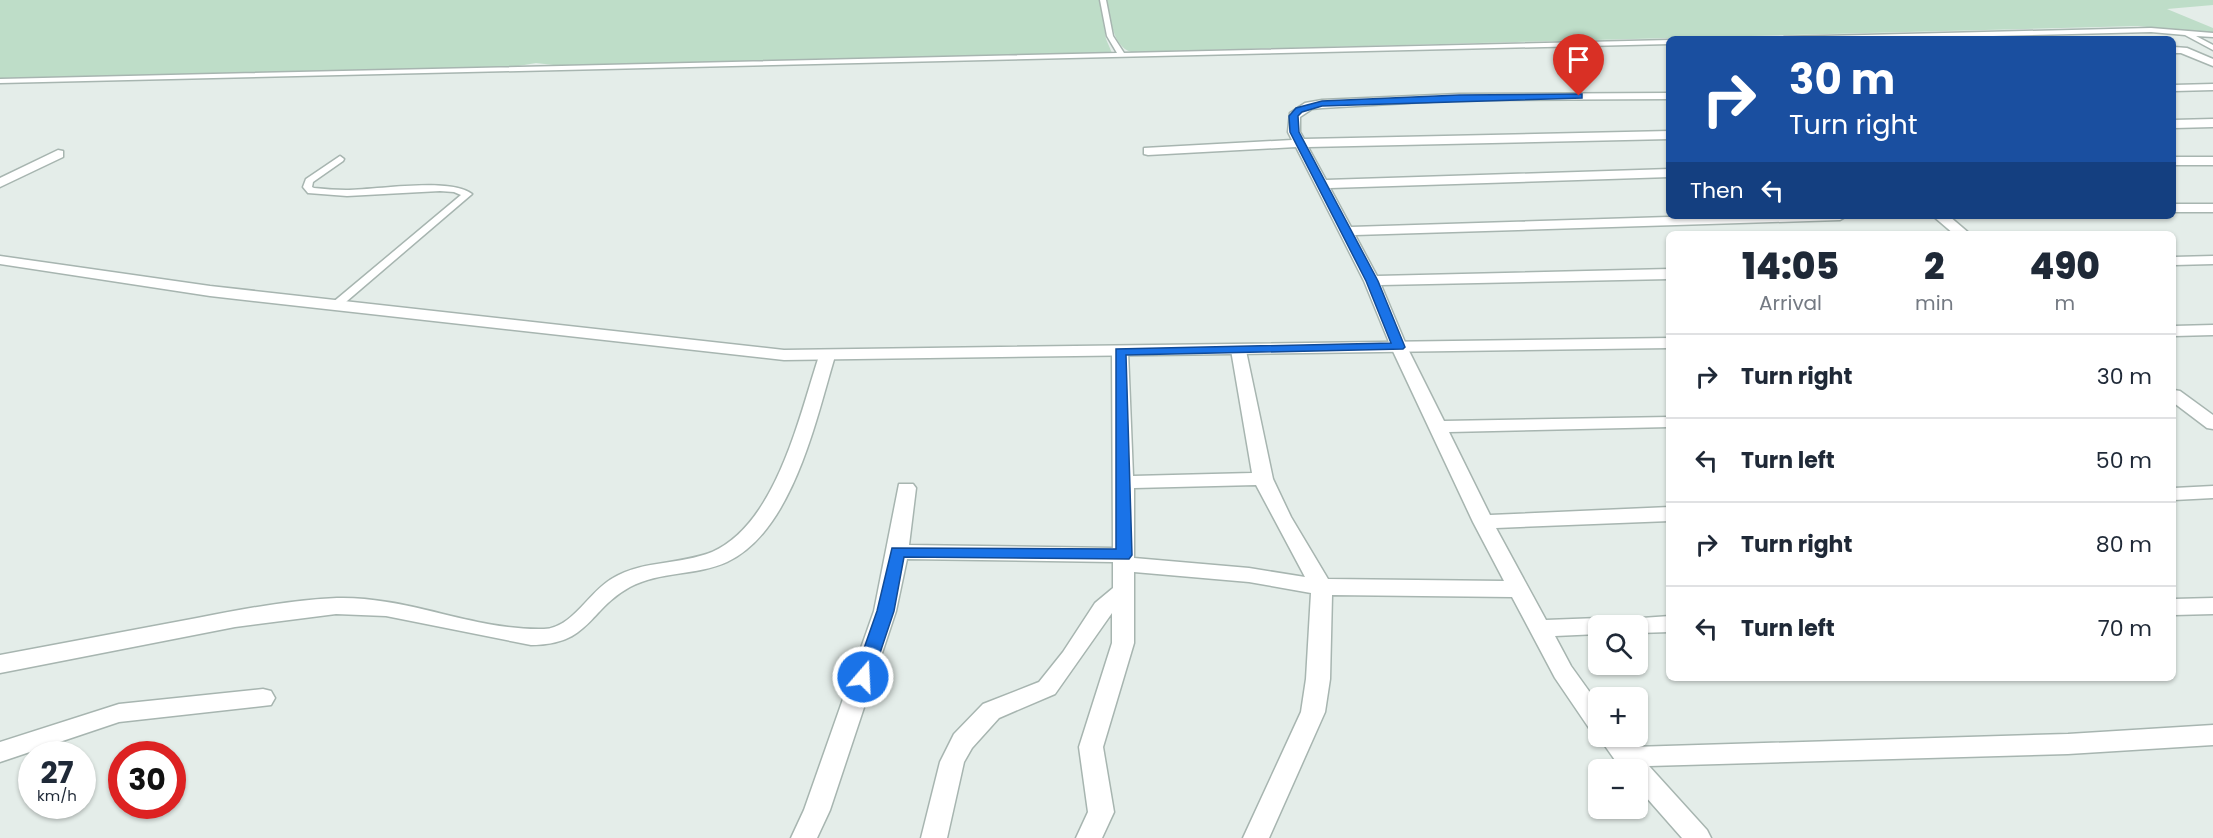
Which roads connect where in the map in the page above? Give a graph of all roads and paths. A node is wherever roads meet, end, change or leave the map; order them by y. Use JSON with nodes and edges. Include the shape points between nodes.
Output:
{"nodes":[{"id":1,"x":1103,"y":0,"type":"edge"},
{"id":2,"x":2184,"y":32,"type":"junction"},
{"id":3,"x":1898,"y":36,"type":"edge"},
{"id":4,"x":2213,"y":36,"type":"edge"},
{"id":5,"x":1666,"y":42,"type":"edge"},
{"id":6,"x":2213,"y":48,"type":"edge"},
{"id":7,"x":2176,"y":50,"type":"edge"},
{"id":8,"x":1122,"y":55,"type":"junction"},
{"id":9,"x":2213,"y":63,"type":"edge"},
{"id":10,"x":0,"y":81,"type":"edge"},
{"id":11,"x":2213,"y":87,"type":"edge"},
{"id":12,"x":2176,"y":88,"type":"edge"},
{"id":13,"x":1666,"y":96,"type":"edge"},
{"id":14,"x":2213,"y":123,"type":"edge"},
{"id":15,"x":2176,"y":124,"type":"edge"},
{"id":16,"x":1666,"y":135,"type":"edge"},
{"id":17,"x":1300,"y":143,"type":"junction"},
{"id":18,"x":1148,"y":151,"type":"dead end"},
{"id":19,"x":58,"y":154,"type":"dead end"},
{"id":20,"x":340,"y":159,"type":"dead end"},
{"id":21,"x":2176,"y":161,"type":"edge"},
{"id":22,"x":2213,"y":161,"type":"edge"},
{"id":23,"x":1666,"y":173,"type":"edge"},
{"id":24,"x":0,"y":183,"type":"edge"},
{"id":25,"x":1322,"y":184,"type":"junction"},
{"id":26,"x":2213,"y":207,"type":"edge"},
{"id":27,"x":2176,"y":208,"type":"edge"},
{"id":28,"x":1741,"y":219,"type":"edge"},
{"id":29,"x":1944,"y":219,"type":"edge"},
{"id":30,"x":1344,"y":231,"type":"junction"},
{"id":31,"x":1959,"y":231,"type":"edge"},
{"id":32,"x":0,"y":260,"type":"edge"},
{"id":33,"x":2213,"y":260,"type":"edge"},
{"id":34,"x":2176,"y":261,"type":"edge"},
{"id":35,"x":1666,"y":273,"type":"edge"},
{"id":36,"x":1372,"y":281,"type":"junction"},
{"id":37,"x":336,"y":305,"type":"junction"},
{"id":38,"x":2213,"y":330,"type":"edge"},
{"id":39,"x":2176,"y":331,"type":"edge"},
{"id":40,"x":1666,"y":343,"type":"edge"},
{"id":41,"x":1398,"y":347,"type":"junction"},
{"id":42,"x":1239,"y":350,"type":"junction"},
{"id":43,"x":1120,"y":351,"type":"junction"},
{"id":44,"x":827,"y":356,"type":"junction"},
{"id":45,"x":2176,"y":396,"type":"edge"},
{"id":46,"x":2213,"y":408,"type":"edge"},
{"id":47,"x":2193,"y":409,"type":"junction"},
{"id":48,"x":2176,"y":410,"type":"edge"},
{"id":49,"x":1666,"y":422,"type":"edge"},
{"id":50,"x":2213,"y":424,"type":"edge"},
{"id":51,"x":1439,"y":427,"type":"junction"},
{"id":52,"x":1263,"y":479,"type":"junction"},
{"id":53,"x":1124,"y":482,"type":"junction"},
{"id":54,"x":906,"y":488,"type":"dead end"},
{"id":55,"x":2213,"y":492,"type":"edge"},
{"id":56,"x":2176,"y":494,"type":"edge"},
{"id":57,"x":1666,"y":514,"type":"edge"},
{"id":58,"x":1483,"y":522,"type":"junction"},
{"id":59,"x":897,"y":552,"type":"junction"},
{"id":60,"x":1124,"y":560,"type":"junction"},
{"id":61,"x":1322,"y":586,"type":"junction"},
{"id":62,"x":1521,"y":589,"type":"junction"},
{"id":63,"x":1124,"y":590,"type":"junction"},
{"id":64,"x":2213,"y":606,"type":"edge"},
{"id":65,"x":2176,"y":607,"type":"edge"},
{"id":66,"x":1666,"y":624,"type":"edge"},
{"id":67,"x":1648,"y":625,"type":"edge"},
{"id":68,"x":1588,"y":626,"type":"edge"},
{"id":69,"x":1539,"y":628,"type":"junction"},
{"id":70,"x":0,"y":664,"type":"edge"},
{"id":71,"x":262,"y":698,"type":"dead end"},
{"id":72,"x":1588,"y":708,"type":"edge"},
{"id":73,"x":2213,"y":735,"type":"edge"},
{"id":74,"x":1619,"y":747,"type":"edge"},
{"id":75,"x":0,"y":752,"type":"edge"},
{"id":76,"x":1628,"y":759,"type":"edge"},
{"id":77,"x":1648,"y":765,"type":"edge"},
{"id":78,"x":1648,"y":782,"type":"edge"},
{"id":79,"x":804,"y":838,"type":"edge"},
{"id":80,"x":934,"y":838,"type":"edge"},
{"id":81,"x":1089,"y":838,"type":"edge"},
{"id":82,"x":1256,"y":838,"type":"edge"},
{"id":83,"x":1698,"y":838,"type":"edge"}],
"edges":[{"from":1,"to":8,"type":"lane","via":[[1110,36]]},
{"from":2,"to":3,"type":"lane"},
{"from":2,"to":4,"type":"lane"},
{"from":2,"to":6,"type":"lane"},
{"from":5,"to":8,"type":"lane"},
{"from":7,"to":9,"type":"street"},
{"from":8,"to":10,"type":"lane"},
{"from":11,"to":12,"type":"street"},
{"from":13,"to":17,"type":"street","via":[[1459,97],[1322,104],[1309,106],[1294,116],[1294,132]]},
{"from":14,"to":15,"type":"street"},
{"from":16,"to":17,"type":"street"},
{"from":17,"to":18,"type":"street"},
{"from":17,"to":25,"type":"street"},
{"from":19,"to":24,"type":"street"},
{"from":20,"to":37,"type":"lane","via":[[309,181],[307,187],[331,193],[440,188],[467,194]]},
{"from":21,"to":22,"type":"street"},
{"from":23,"to":25,"type":"street"},
{"from":25,"to":30,"type":"street"},
{"from":26,"to":27,"type":"street"},
{"from":28,"to":30,"type":"street"},
{"from":29,"to":31,"type":"street"},
{"from":30,"to":36,"type":"street"},
{"from":32,"to":37,"type":"street"},
{"from":33,"to":34,"type":"street"},
{"from":35,"to":36,"type":"street"},
{"from":36,"to":41,"type":"street"},
{"from":37,"to":44,"type":"street"},
{"from":38,"to":39,"type":"street"},
{"from":40,"to":41,"type":"street"},
{"from":41,"to":42,"type":"street"},
{"from":41,"to":51,"type":"street"},
{"from":42,"to":43,"type":"street"},
{"from":42,"to":52,"type":"street"},
{"from":43,"to":44,"type":"street"},
{"from":43,"to":53,"type":"street"},
{"from":44,"to":70,"type":"street","via":[[789,467],[760,523],[745,539],[718,558],[619,583],[579,624],[559,635],[531,637],[406,612],[340,606],[278,610]]},
{"from":45,"to":47,"type":"street"},
{"from":46,"to":47,"type":"street"},
{"from":47,"to":48,"type":"street"},
{"from":47,"to":50,"type":"street"},
{"from":49,"to":51,"type":"street"},
{"from":51,"to":58,"type":"street"},
{"from":52,"to":53,"type":"street"},
{"from":52,"to":61,"type":"street"},
{"from":53,"to":60,"type":"street"},
{"from":54,"to":59,"type":"street"},
{"from":55,"to":56,"type":"street"},
{"from":57,"to":58,"type":"street"},
{"from":58,"to":62,"type":"street"},
{"from":59,"to":60,"type":"street"},
{"from":59,"to":79,"type":"street","via":[[885,611]]},
{"from":60,"to":61,"type":"street"},
{"from":60,"to":63,"type":"street"},
{"from":61,"to":62,"type":"street"},
{"from":61,"to":82,"type":"street","via":[[1313,712]]},
{"from":62,"to":69,"type":"street"},
{"from":63,"to":80,"type":"street","via":[[1103,609],[1047,688],[991,711],[963,741],[949,770]]},
{"from":63,"to":81,"type":"street","via":[[1123,643],[1091,747],[1101,812]]},
{"from":64,"to":65,"type":"street"},
{"from":66,"to":67,"type":"street"},
{"from":68,"to":69,"type":"street"},
{"from":69,"to":72,"type":"street"},
{"from":71,"to":75,"type":"street","via":[[119,713]]},
{"from":73,"to":77,"type":"street"},
{"from":74,"to":76,"type":"street"},
{"from":78,"to":83,"type":"street"}]}
